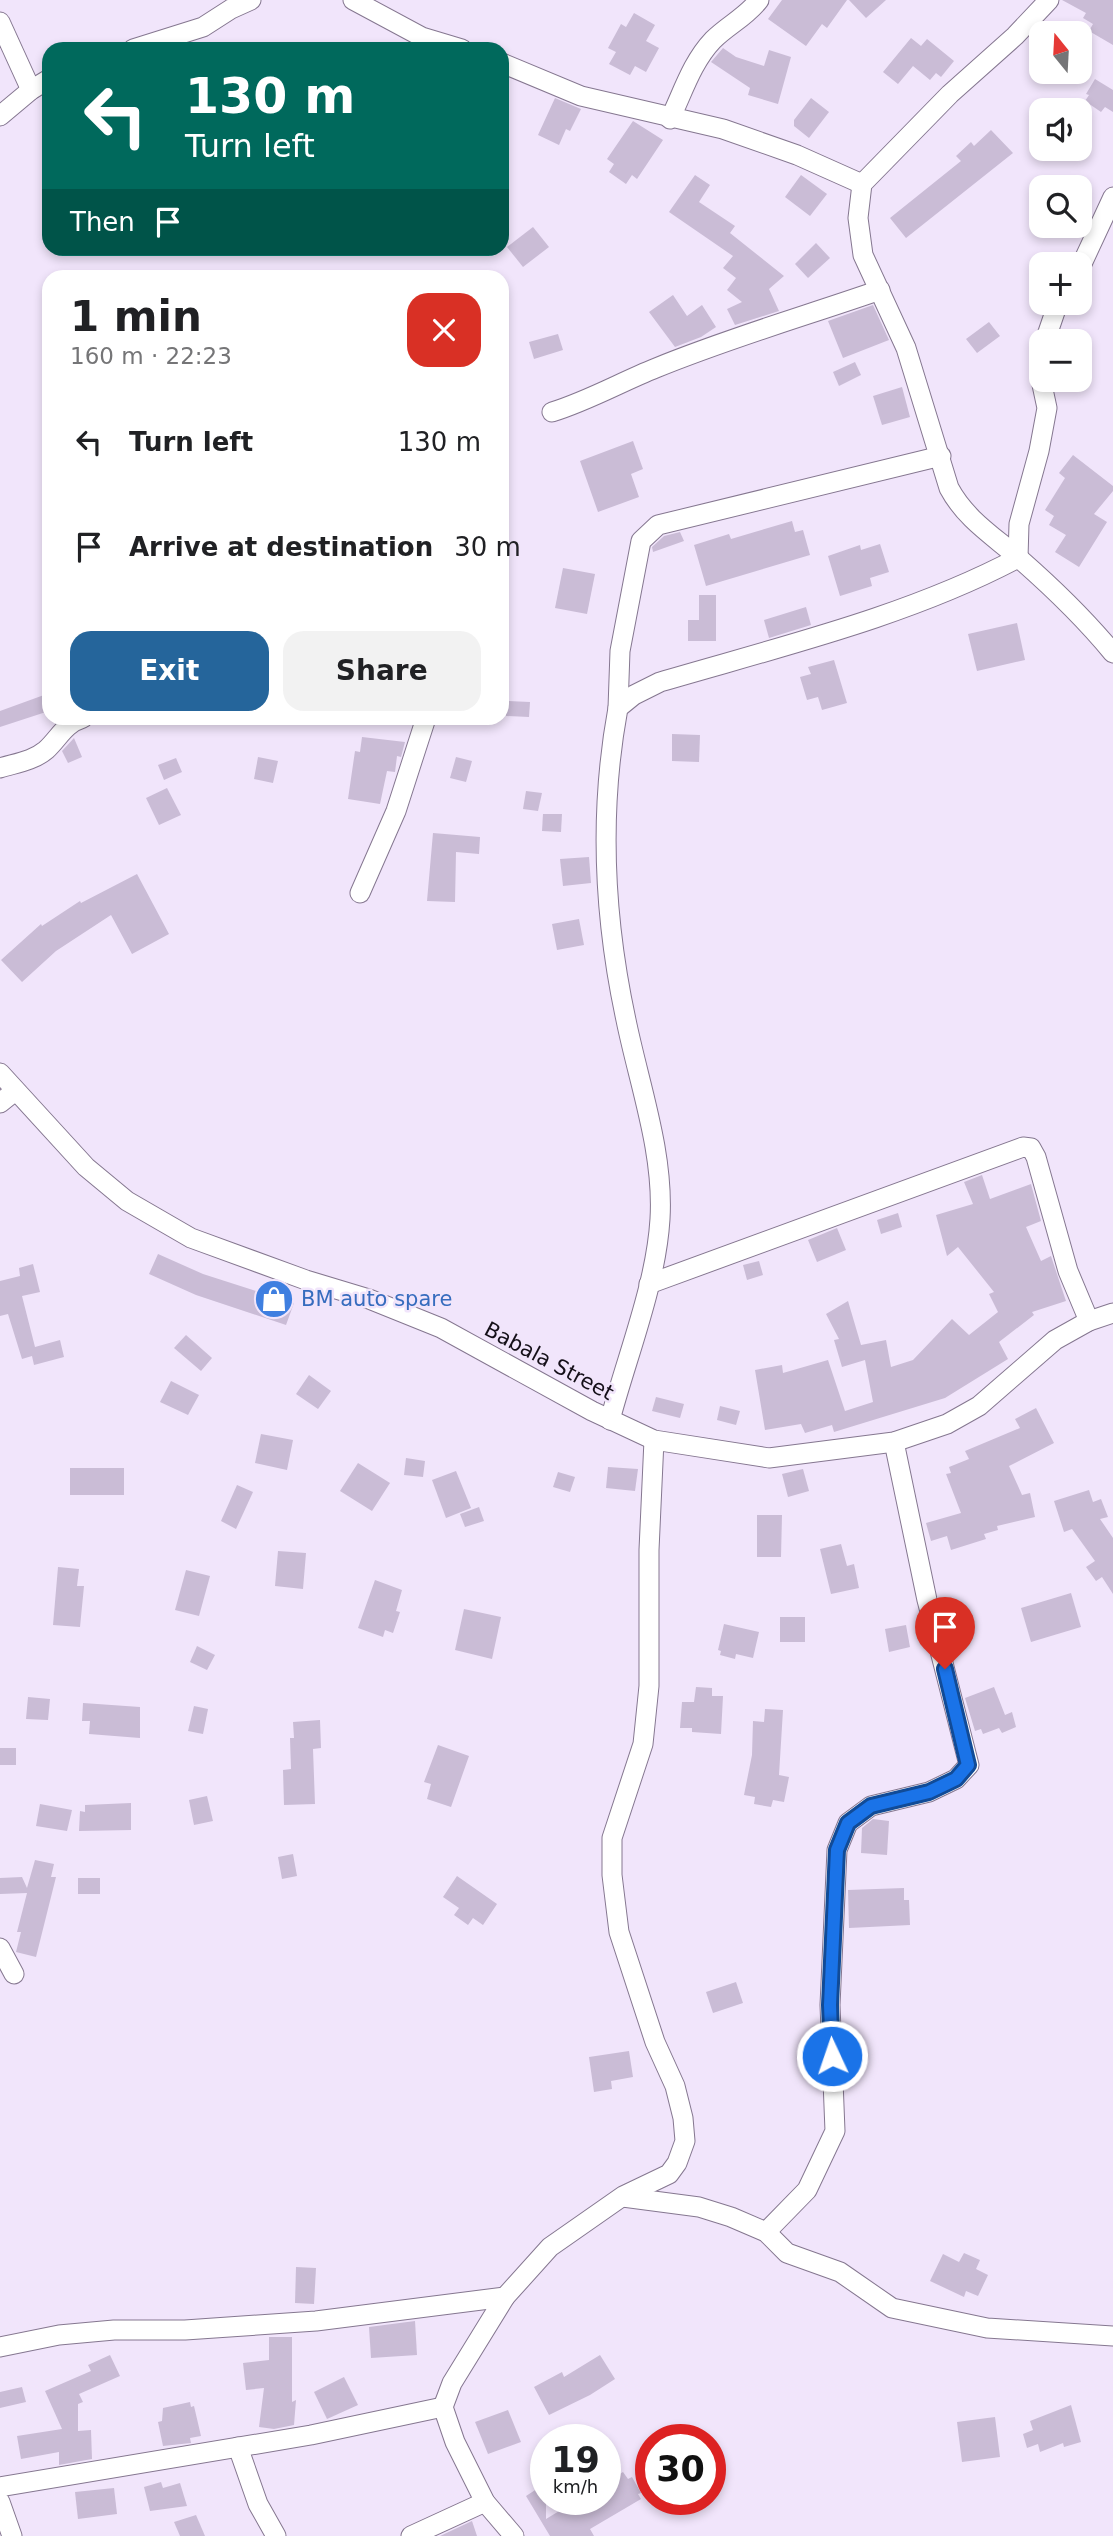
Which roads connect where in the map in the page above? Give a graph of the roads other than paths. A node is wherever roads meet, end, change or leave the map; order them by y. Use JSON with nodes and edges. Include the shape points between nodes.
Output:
{"nodes":[{"id":1,"x":251,"y":0,"type":"edge"},
{"id":2,"x":353,"y":0,"type":"edge"},
{"id":3,"x":759,"y":0,"type":"edge"},
{"id":4,"x":1049,"y":0,"type":"edge"},
{"id":5,"x":230,"y":4,"type":"edge"},
{"id":6,"x":0,"y":22,"type":"edge"},
{"id":7,"x":155,"y":42,"type":"edge"},
{"id":8,"x":439,"y":42,"type":"edge"},
{"id":9,"x":509,"y":66,"type":"edge"},
{"id":10,"x":42,"y":83,"type":"edge"},
{"id":11,"x":31,"y":90,"type":"junction"},
{"id":12,"x":0,"y":116,"type":"edge"},
{"id":13,"x":670,"y":119,"type":"junction"},
{"id":14,"x":862,"y":184,"type":"junction"},
{"id":15,"x":1113,"y":197,"type":"edge"},
{"id":16,"x":1087,"y":252,"type":"edge"},
{"id":17,"x":880,"y":290,"type":"junction"},
{"id":18,"x":1044,"y":392,"type":"edge"},
{"id":19,"x":552,"y":412,"type":"dead end"},
{"id":20,"x":941,"y":456,"type":"junction"},
{"id":21,"x":1018,"y":558,"type":"junction"},
{"id":22,"x":1113,"y":653,"type":"edge"},
{"id":23,"x":618,"y":708,"type":"junction"},
{"id":24,"x":67,"y":725,"type":"edge"},
{"id":25,"x":424,"y":725,"type":"edge"},
{"id":26,"x":0,"y":768,"type":"edge"},
{"id":27,"x":359,"y":893,"type":"dead end"},
{"id":28,"x":0,"y":1073,"type":"edge"},
{"id":29,"x":8,"y":1097,"type":"edge"},
{"id":30,"x":649,"y":1284,"type":"junction"},
{"id":31,"x":1113,"y":1313,"type":"edge"},
{"id":32,"x":1089,"y":1321,"type":"junction"},
{"id":33,"x":610,"y":1420,"type":"junction"},
{"id":34,"x":654,"y":1440,"type":"junction"},
{"id":35,"x":894,"y":1442,"type":"junction"},
{"id":36,"x":0,"y":1948,"type":"edge"},
{"id":37,"x":15,"y":1974,"type":"dead end"},
{"id":38,"x":623,"y":2196,"type":"junction"},
{"id":39,"x":766,"y":2232,"type":"junction"},
{"id":40,"x":505,"y":2297,"type":"junction"},
{"id":41,"x":1113,"y":2336,"type":"edge"},
{"id":42,"x":0,"y":2347,"type":"edge"},
{"id":43,"x":443,"y":2407,"type":"junction"},
{"id":44,"x":238,"y":2447,"type":"junction"},
{"id":45,"x":0,"y":2487,"type":"edge"},
{"id":46,"x":0,"y":2502,"type":"edge"},
{"id":47,"x":485,"y":2502,"type":"junction"},
{"id":48,"x":12,"y":2536,"type":"edge"},
{"id":49,"x":276,"y":2536,"type":"edge"},
{"id":50,"x":411,"y":2536,"type":"edge"},
{"id":51,"x":514,"y":2536,"type":"edge"}],
"edges":[{"from":1,"to":5,"type":"street"},
{"from":2,"to":8,"type":"street"},
{"from":3,"to":13,"type":"street","via":[[697,60]]},
{"from":4,"to":14,"type":"street"},
{"from":5,"to":7,"type":"street","via":[[203,27]]},
{"from":6,"to":11,"type":"street"},
{"from":9,"to":13,"type":"street","via":[[581,96]]},
{"from":10,"to":11,"type":"street"},
{"from":11,"to":12,"type":"street"},
{"from":13,"to":14,"type":"street","via":[[735,133]]},
{"from":14,"to":17,"type":"street","via":[[860,238]]},
{"from":15,"to":16,"type":"street"},
{"from":17,"to":19,"type":"street","via":[[706,349]]},
{"from":17,"to":20,"type":"street","via":[[906,348]]},
{"from":18,"to":21,"type":"street","via":[[1047,408],[1019,524]]},
{"from":20,"to":21,"type":"street","via":[[957,502],[971,520]]},
{"from":20,"to":23,"type":"street","via":[[658,525],[641,541],[638,554],[620,651]]},
{"from":21,"to":22,"type":"street","via":[[1087,621]]},
{"from":21,"to":23,"type":"street","via":[[870,619],[660,682]]},
{"from":23,"to":30,"type":"street","via":[[605,817],[610,918],[625,1019],[648,1105],[657,1177],[660,1219]]},
{"from":24,"to":26,"type":"street","via":[[47,749],[30,760]]},
{"from":25,"to":27,"type":"street","via":[[396,811]]},
{"from":28,"to":29,"type":"street","name":"Babala Street"},
{"from":29,"to":33,"type":"street","name":"Babala Street","via":[[127,1201],[191,1238],[441,1328]]},
{"from":30,"to":32,"type":"street","via":[[1023,1147],[1031,1148],[1036,1157],[1068,1270]]},
{"from":30,"to":33,"type":"street"},
{"from":31,"to":32,"type":"street","name":"Babala Street"},
{"from":32,"to":35,"type":"street","name":"Babala Street","via":[[1055,1340],[979,1406],[947,1424]]},
{"from":33,"to":34,"type":"street","name":"Babala Street"},
{"from":34,"to":35,"type":"street","name":"Babala Street","via":[[769,1458]]},
{"from":34,"to":38,"type":"street","via":[[649,1686],[643,1744],[612,1838],[612,1875],[619,1932],[675,2086],[685,2141],[669,2174]]},
{"from":35,"to":39,"type":"street","via":[[968,1765],[956,1779],[929,1792],[871,1806],[848,1823],[837,1850],[830,2005],[835,2131],[807,2190]]},
{"from":36,"to":37,"type":"street"},
{"from":38,"to":39,"type":"street","via":[[699,2207]]},
{"from":38,"to":40,"type":"street","via":[[550,2247]]},
{"from":39,"to":41,"type":"street","via":[[787,2253],[840,2272],[892,2308],[987,2328]]},
{"from":40,"to":42,"type":"street","via":[[316,2321],[59,2335]]},
{"from":40,"to":43,"type":"street","via":[[452,2383]]},
{"from":43,"to":44,"type":"street"},
{"from":43,"to":47,"type":"street"},
{"from":44,"to":45,"type":"street"},
{"from":44,"to":49,"type":"street","via":[[258,2504]]},
{"from":46,"to":48,"type":"street"},
{"from":47,"to":50,"type":"street"},
{"from":47,"to":51,"type":"street"}]}
